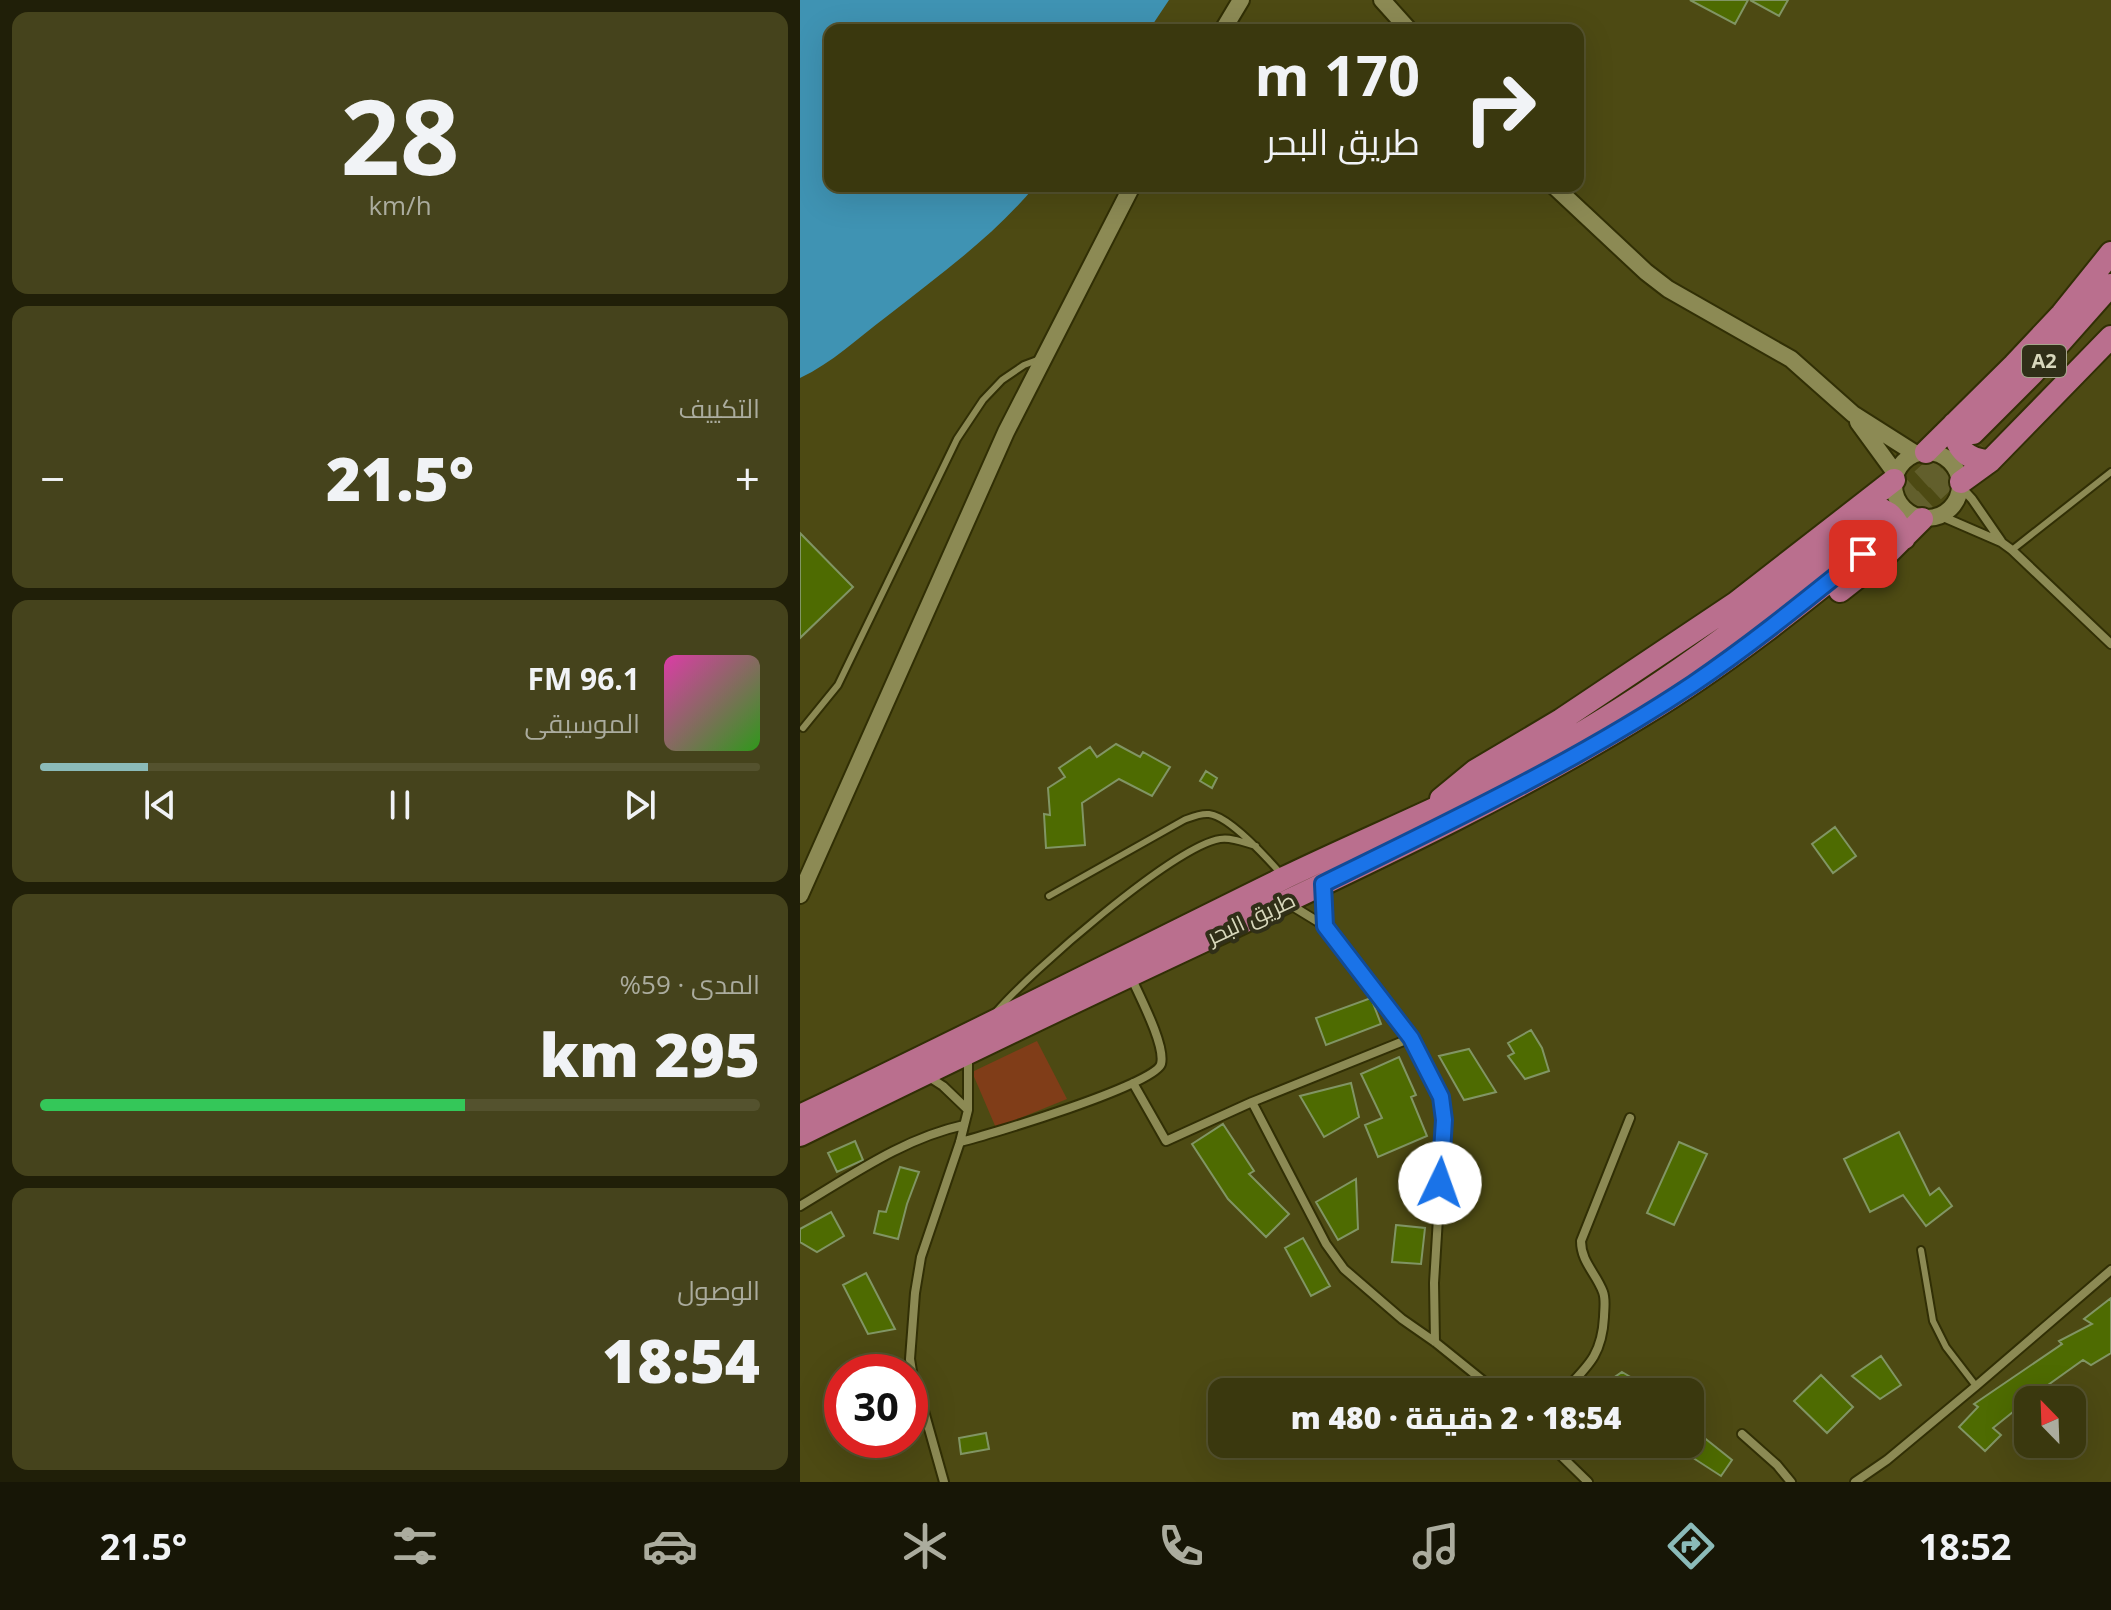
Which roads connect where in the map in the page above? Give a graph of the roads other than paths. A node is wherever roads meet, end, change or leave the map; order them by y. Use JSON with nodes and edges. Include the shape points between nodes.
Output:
{"nodes":[{"id":1,"x":1241,"y":0,"type":"edge"},
{"id":2,"x":1382,"y":0,"type":"edge"},
{"id":3,"x":1227,"y":24,"type":"edge"},
{"id":4,"x":1404,"y":24,"type":"edge"},
{"id":5,"x":1129,"y":192,"type":"edge"},
{"id":6,"x":1560,"y":192,"type":"edge"},
{"id":7,"x":2111,"y":253,"type":"edge"},
{"id":8,"x":2111,"y":285,"type":"edge"},
{"id":9,"x":2111,"y":305,"type":"edge"},
{"id":10,"x":2111,"y":337,"type":"edge"},
{"id":11,"x":1043,"y":358,"type":"junction"},
{"id":12,"x":1853,"y":414,"type":"junction"},
{"id":13,"x":1975,"y":441,"type":"junction"},
{"id":14,"x":1921,"y":453,"type":"junction"},
{"id":15,"x":2111,"y":472,"type":"edge"},
{"id":16,"x":1895,"y":477,"type":"junction"},
{"id":17,"x":1961,"y":485,"type":"junction"},
{"id":18,"x":1932,"y":517,"type":"junction"},
{"id":19,"x":1880,"y":526,"type":"junction"},
{"id":20,"x":2001,"y":542,"type":"junction"},
{"id":21,"x":2012,"y":550,"type":"junction"},
{"id":22,"x":2111,"y":644,"type":"edge"},
{"id":23,"x":803,"y":728,"type":"dead end"},
{"id":24,"x":1256,"y":846,"type":"junction"},
{"id":25,"x":1285,"y":878,"type":"junction"},
{"id":26,"x":1323,"y":884,"type":"junction"},
{"id":27,"x":800,"y":895,"type":"edge"},
{"id":28,"x":1049,"y":896,"type":"dead end"},
{"id":29,"x":1285,"y":902,"type":"junction"},
{"id":30,"x":1325,"y":926,"type":"junction"},
{"id":31,"x":1130,"y":975,"type":"junction"},
{"id":32,"x":981,"y":1030,"type":"junction"},
{"id":33,"x":1411,"y":1038,"type":"junction"},
{"id":34,"x":969,"y":1052,"type":"junction"},
{"id":35,"x":928,"y":1077,"type":"junction"},
{"id":36,"x":1133,"y":1083,"type":"junction"},
{"id":37,"x":907,"y":1093,"type":"dead end"},
{"id":38,"x":1252,"y":1102,"type":"junction"},
{"id":39,"x":968,"y":1110,"type":"junction"},
{"id":40,"x":800,"y":1116,"type":"edge"},
{"id":41,"x":1630,"y":1118,"type":"dead end"},
{"id":42,"x":964,"y":1125,"type":"junction"},
{"id":43,"x":800,"y":1135,"type":"edge"},
{"id":44,"x":960,"y":1142,"type":"junction"},
{"id":45,"x":800,"y":1206,"type":"edge"},
{"id":46,"x":1921,"y":1250,"type":"dead end"},
{"id":47,"x":2111,"y":1270,"type":"edge"},
{"id":48,"x":1435,"y":1342,"type":"junction"},
{"id":49,"x":1480,"y":1378,"type":"edge"},
{"id":50,"x":1576,"y":1378,"type":"edge"},
{"id":51,"x":1976,"y":1386,"type":"junction"},
{"id":52,"x":1742,"y":1434,"type":"dead end"},
{"id":53,"x":1563,"y":1458,"type":"edge"},
{"id":54,"x":944,"y":1482,"type":"edge"},
{"id":55,"x":1588,"y":1482,"type":"edge"},
{"id":56,"x":1791,"y":1482,"type":"edge"},
{"id":57,"x":1855,"y":1482,"type":"edge"}],
"edges":[{"from":1,"to":3,"type":"main road"},
{"from":2,"to":4,"type":"main road"},
{"from":5,"to":11,"type":"main road"},
{"from":6,"to":12,"type":"main road","via":[[1668,289],[1791,359]]},
{"from":7,"to":13,"type":"highway"},
{"from":8,"to":13,"type":"highway","number":"A2"},
{"from":9,"to":13,"type":"highway","number":"A2","via":[[2033,394]]},
{"from":10,"to":13,"type":"highway"},
{"from":11,"to":23,"type":"lane","via":[[1002,380],[957,439],[838,685]]},
{"from":11,"to":27,"type":"main road"},
{"from":12,"to":14,"type":"main road"},
{"from":12,"to":16,"type":"main road"},
{"from":13,"to":14,"type":"highway"},
{"from":13,"to":17,"type":"highway"},
{"from":14,"to":16,"type":"main road","via":[[1907,459]]},
{"from":14,"to":17,"type":"main road","via":[[1946,457]]},
{"from":15,"to":21,"type":"lane"},
{"from":16,"to":18,"type":"main road","via":[[1897,501],[1904,509]]},
{"from":16,"to":19,"type":"highway"},
{"from":17,"to":18,"type":"main road","via":[[1951,509]]},
{"from":17,"to":20,"type":"street"},
{"from":18,"to":19,"type":"highway"},
{"from":18,"to":20,"type":"street"},
{"from":19,"to":25,"type":"highway","name":"طريق البحر","via":[[1668,678],[1566,742],[1427,815]]},
{"from":19,"to":26,"type":"highway","name":"طريق البحر","via":[[1778,622],[1692,684],[1484,805]]},
{"from":20,"to":21,"type":"street"},
{"from":21,"to":22,"type":"street"},
{"from":24,"to":25,"type":"lane"},
{"from":24,"to":28,"type":"lane","via":[[1218,817],[1197,815]]},
{"from":24,"to":32,"type":"lane","via":[[1218,839],[1162,869],[1037,970]]},
{"from":25,"to":32,"type":"highway","name":"طريق البحر"},
{"from":26,"to":29,"type":"highway","name":"طريق البحر"},
{"from":26,"to":30,"type":"street"},
{"from":29,"to":30,"type":"street"},
{"from":29,"to":31,"type":"highway","name":"طريق البحر"},
{"from":30,"to":33,"type":"street"},
{"from":31,"to":34,"type":"highway","name":"طريق البحر"},
{"from":31,"to":36,"type":"street","via":[[1161,1048],[1157,1071]]},
{"from":32,"to":40,"type":"highway","name":"طريق البحر"},
{"from":33,"to":38,"type":"street"},
{"from":33,"to":48,"type":"street","via":[[1443,1109]]},
{"from":34,"to":35,"type":"highway","name":"طريق البحر"},
{"from":34,"to":39,"type":"street"},
{"from":35,"to":37,"type":"lane"},
{"from":35,"to":39,"type":"street"},
{"from":35,"to":43,"type":"highway","name":"طريق البحر"},
{"from":36,"to":38,"type":"street","via":[[1166,1141]]},
{"from":36,"to":44,"type":"street"},
{"from":38,"to":48,"type":"street","via":[[1335,1258]]},
{"from":39,"to":42,"type":"street"},
{"from":41,"to":50,"type":"street","via":[[1581,1241],[1584,1259],[1603,1292],[1604,1319],[1596,1357]]},
{"from":42,"to":44,"type":"street"},
{"from":42,"to":45,"type":"street","via":[[903,1147]]},
{"from":44,"to":54,"type":"street","via":[[921,1257],[910,1359]]},
{"from":46,"to":51,"type":"lane","via":[[1933,1321]]},
{"from":47,"to":51,"type":"street"},
{"from":48,"to":49,"type":"street"},
{"from":51,"to":57,"type":"street"},
{"from":52,"to":56,"type":"street"},
{"from":53,"to":55,"type":"street"}]}
